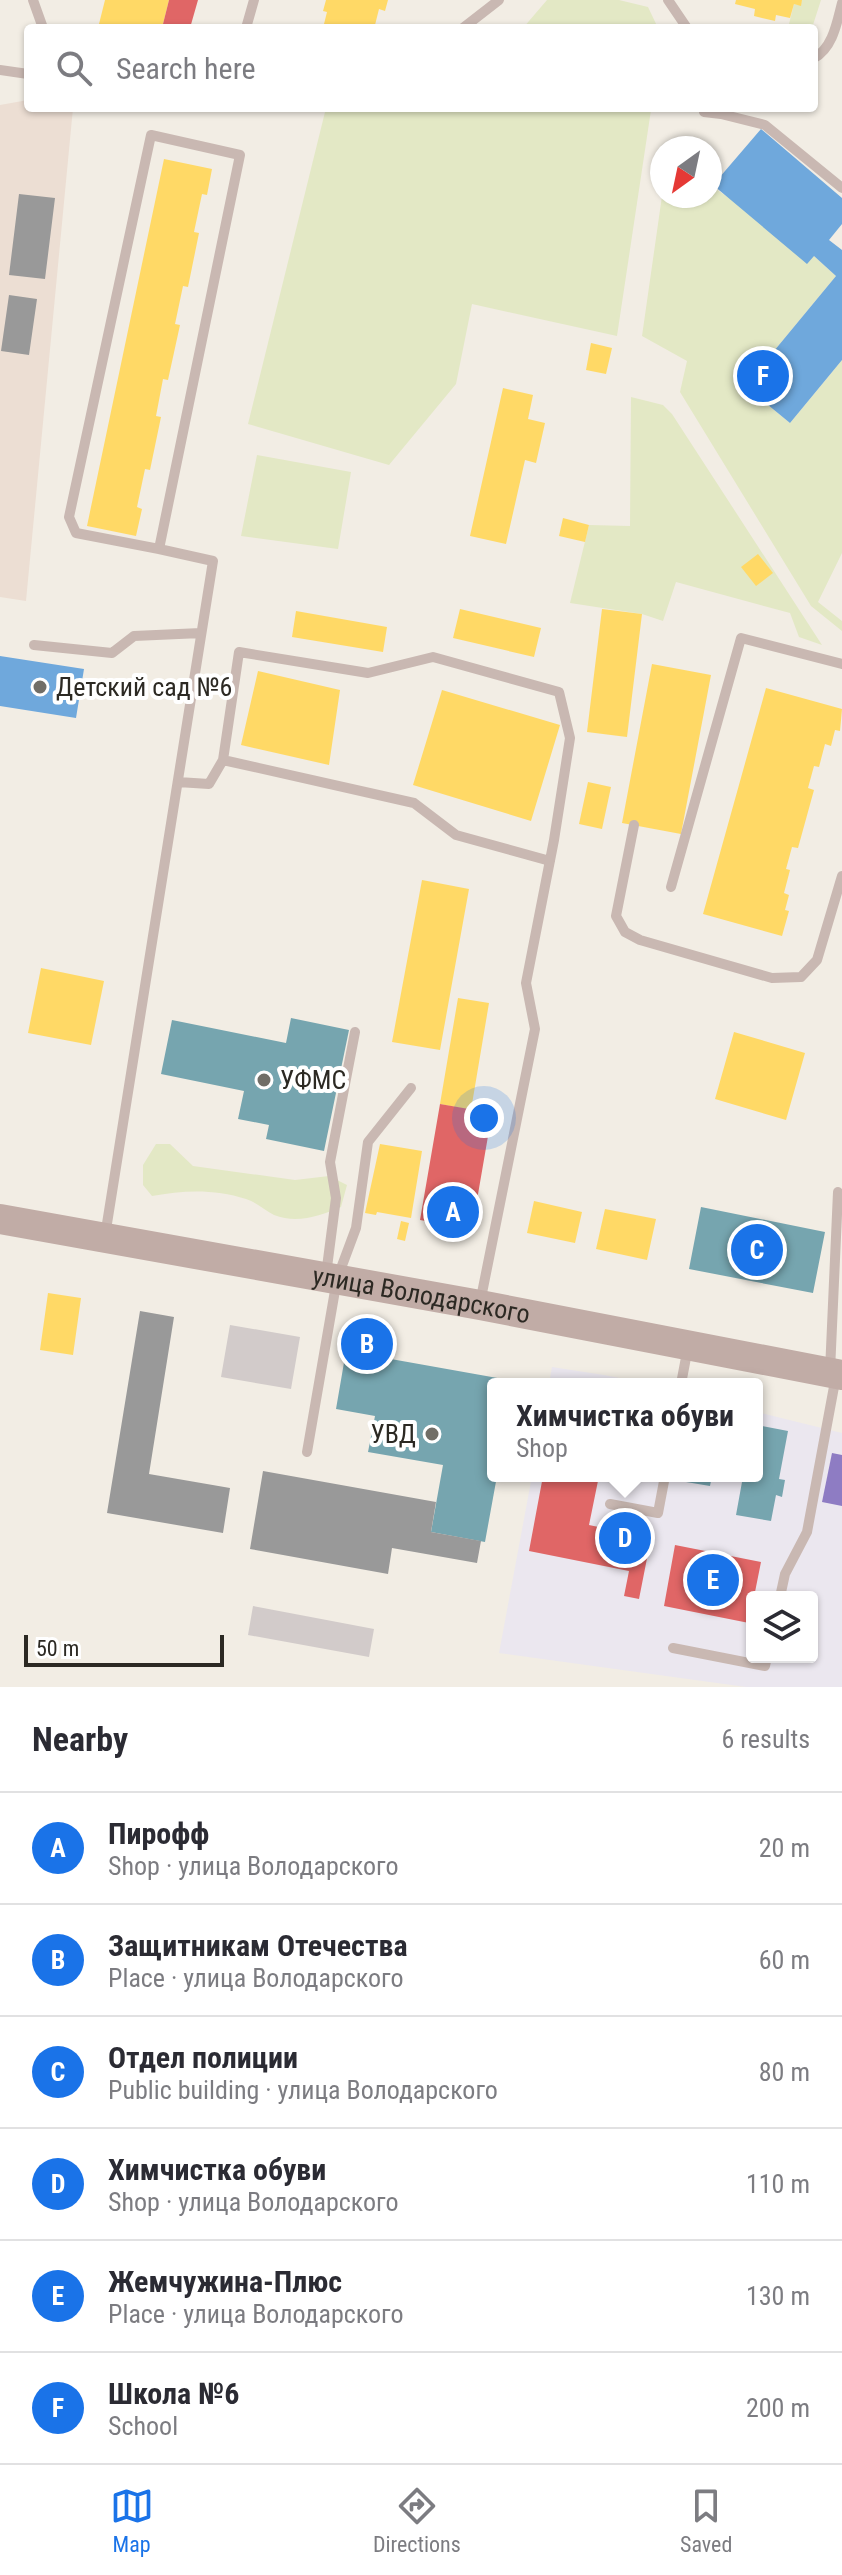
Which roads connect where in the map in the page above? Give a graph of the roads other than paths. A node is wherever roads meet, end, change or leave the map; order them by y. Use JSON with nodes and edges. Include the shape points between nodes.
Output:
{"nodes":[{"id":1,"x":33,"y":0,"type":"edge"},
{"id":2,"x":254,"y":0,"type":"edge"},
{"id":3,"x":499,"y":0,"type":"edge"},
{"id":4,"x":668,"y":0,"type":"edge"},
{"id":5,"x":842,"y":3,"type":"edge"},
{"id":6,"x":42,"y":24,"type":"edge"},
{"id":7,"x":247,"y":24,"type":"edge"},
{"id":8,"x":468,"y":24,"type":"edge"},
{"id":9,"x":684,"y":24,"type":"edge"},
{"id":10,"x":818,"y":56,"type":"edge"},
{"id":11,"x":0,"y":70,"type":"edge"},
{"id":12,"x":24,"y":73,"type":"edge"},
{"id":13,"x":704,"y":112,"type":"dead end"},
{"id":14,"x":842,"y":188,"type":"edge"},
{"id":15,"x":159,"y":549,"type":"junction"},
{"id":16,"x":201,"y":633,"type":"junction"},
{"id":17,"x":34,"y":645,"type":"dead end"},
{"id":18,"x":842,"y":664,"type":"edge"},
{"id":19,"x":223,"y":760,"type":"junction"},
{"id":20,"x":178,"y":782,"type":"junction"},
{"id":21,"x":634,"y":825,"type":"dead end"},
{"id":22,"x":550,"y":861,"type":"junction"},
{"id":23,"x":842,"y":877,"type":"edge"},
{"id":24,"x":671,"y":887,"type":"dead end"},
{"id":25,"x":355,"y":1032,"type":"dead end"},
{"id":26,"x":411,"y":1088,"type":"dead end"},
{"id":27,"x":838,"y":1192,"type":"dead end"},
{"id":28,"x":0,"y":1219,"type":"edge"},
{"id":29,"x":104,"y":1238,"type":"junction"},
{"id":30,"x":331,"y":1278,"type":"junction"},
{"id":31,"x":480,"y":1305,"type":"junction"},
{"id":32,"x":689,"y":1344,"type":"junction"},
{"id":33,"x":836,"y":1374,"type":"edge"},
{"id":34,"x":682,"y":1378,"type":"edge"},
{"id":35,"x":307,"y":1452,"type":"dead end"},
{"id":36,"x":664,"y":1482,"type":"edge"},
{"id":37,"x":610,"y":1504,"type":"dead end"},
{"id":38,"x":781,"y":1591,"type":"edge"},
{"id":39,"x":673,"y":1648,"type":"dead end"},
{"id":40,"x":746,"y":1662,"type":"edge"}],
"edges":[{"from":1,"to":6,"type":"lane"},
{"from":2,"to":7,"type":"lane"},
{"from":3,"to":8,"type":"lane"},
{"from":4,"to":9,"type":"lane"},
{"from":5,"to":10,"type":"lane","via":[[834,34]]},
{"from":11,"to":12,"type":"lane"},
{"from":13,"to":14,"type":"lane","via":[[765,125]]},
{"from":15,"to":15,"type":"lane","via":[[240,155],[151,135],[69,517],[76,533]]},
{"from":15,"to":16,"type":"lane","via":[[213,561]]},
{"from":16,"to":17,"type":"lane","via":[[134,636],[112,653]]},
{"from":16,"to":20,"type":"lane"},
{"from":18,"to":24,"type":"lane","via":[[741,638]]},
{"from":19,"to":20,"type":"lane","via":[[209,784]]},
{"from":19,"to":22,"type":"lane","via":[[414,803],[456,835]]},
{"from":19,"to":22,"type":"lane","via":[[239,652],[368,673],[433,657],[559,692],[570,738]]},
{"from":20,"to":29,"type":"lane"},
{"from":21,"to":23,"type":"lane","via":[[616,916],[625,932],[772,978],[801,977],[817,960]]},
{"from":22,"to":31,"type":"lane","via":[[526,983],[535,1029]]},
{"from":25,"to":30,"type":"lane","via":[[330,1162],[336,1198]]},
{"from":26,"to":30,"type":"lane","via":[[368,1142],[356,1228]]},
{"from":27,"to":33,"type":"lane"},
{"from":28,"to":29,"type":"main road","name":"улица Володарского"},
{"from":29,"to":30,"type":"main road","name":"улица Володарского"},
{"from":30,"to":31,"type":"main road","name":"улица Володарского"},
{"from":30,"to":35,"type":"lane"},
{"from":31,"to":32,"type":"main road","name":"улица Володарского"},
{"from":32,"to":33,"type":"main road","name":"улица Володарского"},
{"from":32,"to":34,"type":"lane"},
{"from":33,"to":38,"type":"lane","via":[[807,1532]]},
{"from":36,"to":37,"type":"lane","via":[[658,1513]]},
{"from":39,"to":40,"type":"lane"}]}
